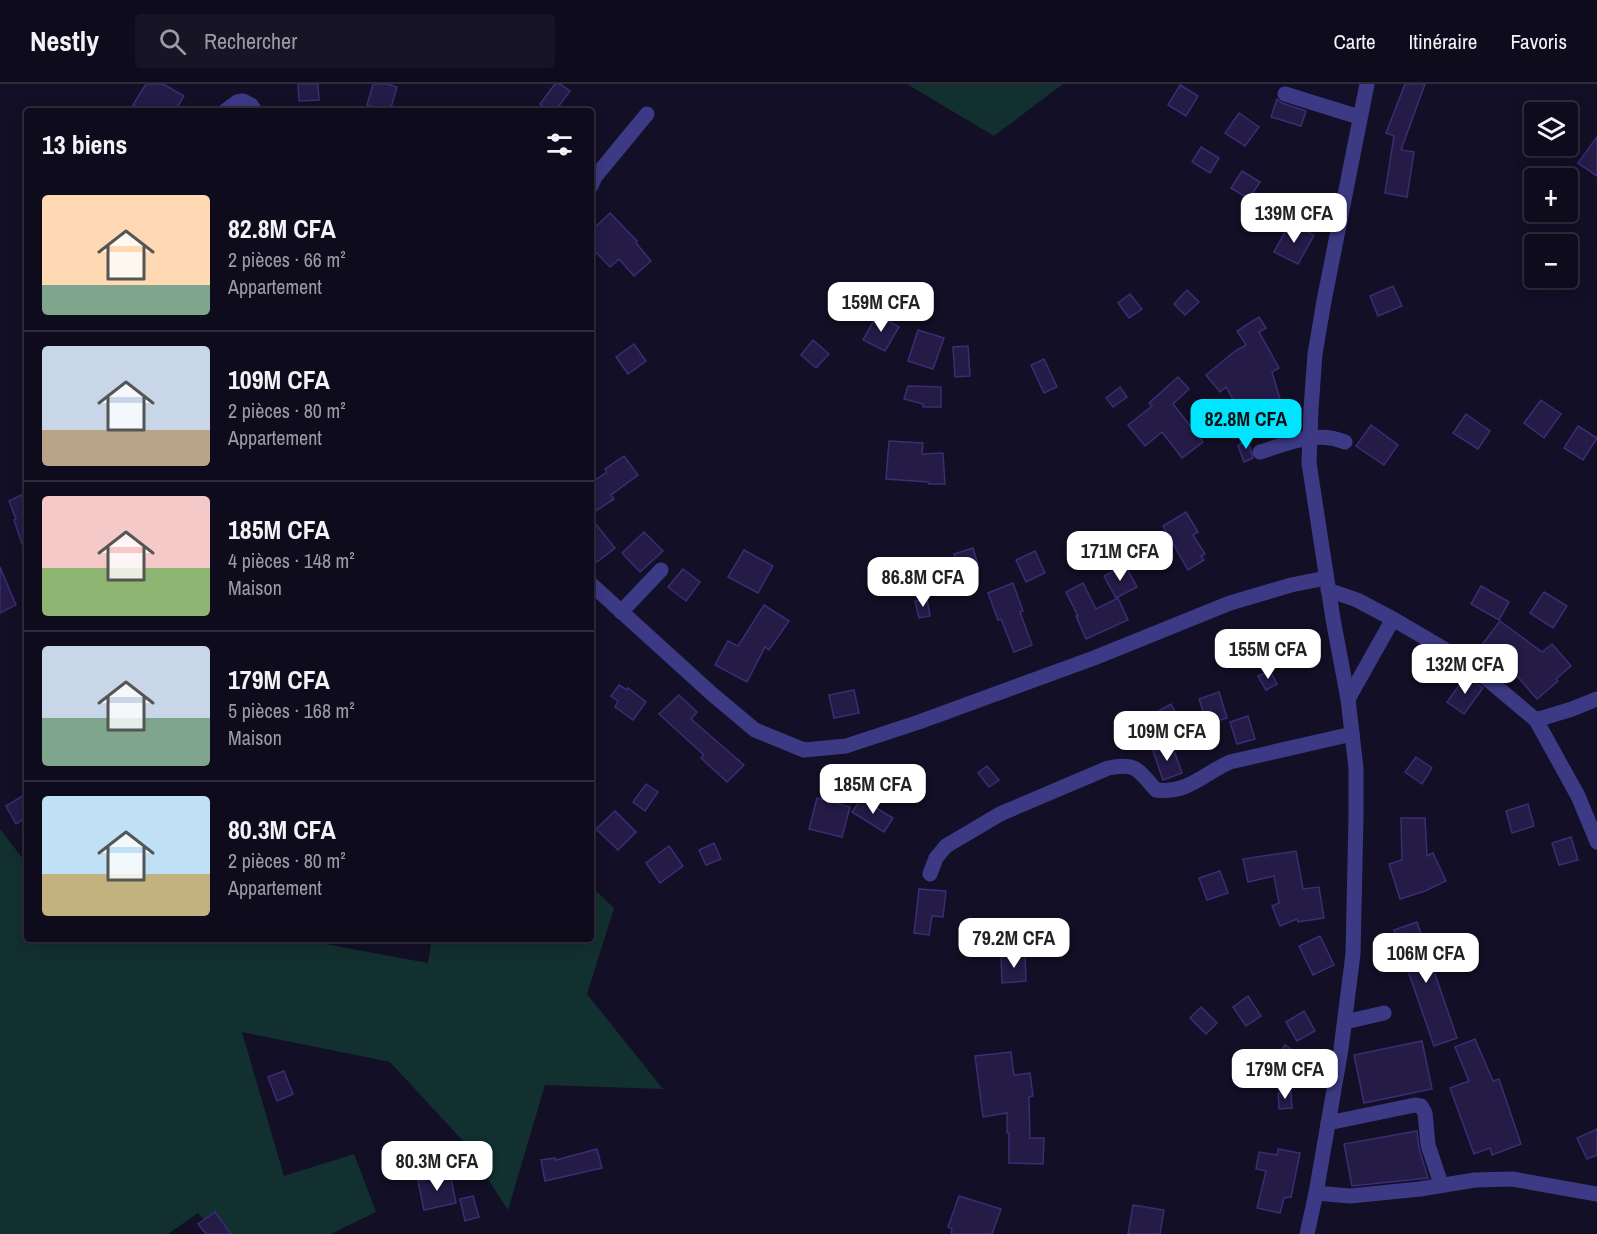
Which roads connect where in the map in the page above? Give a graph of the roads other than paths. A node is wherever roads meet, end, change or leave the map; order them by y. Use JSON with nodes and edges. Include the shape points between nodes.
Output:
{"nodes":[{"id":1,"x":1367,"y":84,"type":"edge"},
{"id":2,"x":1285,"y":94,"type":"dead end"},
{"id":3,"x":229,"y":108,"type":"edge"},
{"id":4,"x":253,"y":108,"type":"edge"},
{"id":5,"x":647,"y":114,"type":"dead end"},
{"id":6,"x":1359,"y":117,"type":"junction"},
{"id":7,"x":594,"y":179,"type":"edge"},
{"id":8,"x":1310,"y":437,"type":"junction"},
{"id":9,"x":1345,"y":442,"type":"dead end"},
{"id":10,"x":1260,"y":452,"type":"dead end"},
{"id":11,"x":662,"y":570,"type":"dead end"},
{"id":12,"x":1327,"y":584,"type":"junction"},
{"id":13,"x":594,"y":588,"type":"edge"},
{"id":14,"x":621,"y":612,"type":"junction"},
{"id":15,"x":1393,"y":619,"type":"junction"},
{"id":16,"x":1348,"y":699,"type":"junction"},
{"id":17,"x":1597,"y":699,"type":"edge"},
{"id":18,"x":1536,"y":720,"type":"junction"},
{"id":19,"x":1352,"y":734,"type":"junction"},
{"id":20,"x":1597,"y":842,"type":"edge"},
{"id":21,"x":930,"y":874,"type":"dead end"},
{"id":22,"x":1384,"y":1013,"type":"dead end"},
{"id":23,"x":1345,"y":1022,"type":"junction"},
{"id":24,"x":1328,"y":1123,"type":"junction"},
{"id":25,"x":1441,"y":1184,"type":"junction"},
{"id":26,"x":1316,"y":1193,"type":"junction"},
{"id":27,"x":1597,"y":1194,"type":"edge"},
{"id":28,"x":1307,"y":1234,"type":"edge"}],
"edges":[{"from":1,"to":6,"type":"street"},
{"from":2,"to":6,"type":"street"},
{"from":3,"to":4,"type":"street","via":[[243,101]]},
{"from":5,"to":7,"type":"street"},
{"from":6,"to":8,"type":"street","via":[[1315,354]]},
{"from":8,"to":9,"type":"street","via":[[1332,437]]},
{"from":8,"to":10,"type":"street"},
{"from":8,"to":12,"type":"street","via":[[1309,463]]},
{"from":11,"to":14,"type":"street"},
{"from":12,"to":14,"type":"street","via":[[1263,592],[919,722],[846,746],[804,750],[755,730]]},
{"from":12,"to":15,"type":"street"},
{"from":12,"to":16,"type":"street"},
{"from":13,"to":14,"type":"street"},
{"from":15,"to":16,"type":"street"},
{"from":15,"to":18,"type":"street","via":[[1468,663]]},
{"from":16,"to":19,"type":"street"},
{"from":17,"to":18,"type":"street"},
{"from":18,"to":20,"type":"street","via":[[1578,796]]},
{"from":19,"to":21,"type":"street","via":[[1230,762],[1174,791],[1156,790],[1134,766],[1108,768],[1000,814],[946,846]]},
{"from":19,"to":23,"type":"street","via":[[1356,768],[1356,874]]},
{"from":22,"to":23,"type":"street"},
{"from":23,"to":24,"type":"street"},
{"from":24,"to":25,"type":"street","via":[[1420,1107],[1425,1113],[1428,1145]]},
{"from":24,"to":26,"type":"street"},
{"from":25,"to":26,"type":"street","via":[[1350,1197]]},
{"from":25,"to":27,"type":"street","via":[[1512,1179]]},
{"from":26,"to":28,"type":"street"}]}
